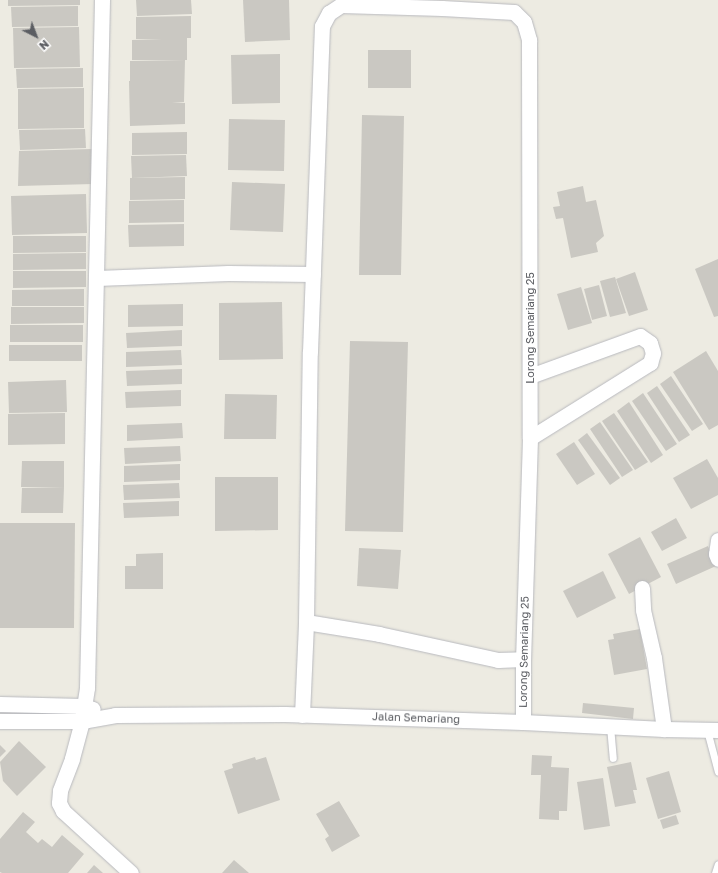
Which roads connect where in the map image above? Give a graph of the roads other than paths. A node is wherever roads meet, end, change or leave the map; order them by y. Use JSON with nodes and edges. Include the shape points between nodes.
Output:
{"nodes":[{"id":1,"x":102,"y":0,"type":"edge"},
{"id":2,"x":313,"y":274,"type":"junction"},
{"id":3,"x":97,"y":278,"type":"junction"},
{"id":4,"x":530,"y":376,"type":"junction"},
{"id":5,"x":530,"y":438,"type":"junction"},
{"id":6,"x":718,"y":540,"type":"edge"},
{"id":7,"x":718,"y":559,"type":"edge"},
{"id":8,"x":642,"y":588,"type":"dead end"},
{"id":9,"x":306,"y":622,"type":"junction"},
{"id":10,"x":523,"y":659,"type":"junction"},
{"id":11,"x":0,"y":704,"type":"edge"},
{"id":12,"x":83,"y":706,"type":"junction"},
{"id":13,"x":115,"y":715,"type":"junction"},
{"id":14,"x":302,"y":715,"type":"junction"},
{"id":15,"x":82,"y":721,"type":"junction"},
{"id":16,"x":0,"y":722,"type":"edge"},
{"id":17,"x":523,"y":722,"type":"junction"},
{"id":18,"x":610,"y":726,"type":"junction"},
{"id":19,"x":664,"y":730,"type":"junction"},
{"id":20,"x":713,"y":730,"type":"edge"},
{"id":21,"x":613,"y":758,"type":"dead end"},
{"id":22,"x":718,"y":772,"type":"edge"},
{"id":23,"x":718,"y":864,"type":"edge"},
{"id":24,"x":131,"y":873,"type":"edge"},
{"id":25,"x":715,"y":873,"type":"edge"}],
"edges":[{"from":1,"to":3,"type":"street"},
{"from":2,"to":3,"type":"street","via":[[228,273]]},
{"from":2,"to":4,"type":"street","name":"Lorong Semariang 25","via":[[322,26],[329,14],[341,5],[514,12],[524,22],[529,40]]},
{"from":2,"to":9,"type":"street","name":"Lorong Semariang 25"},
{"from":3,"to":12,"type":"street","via":[[87,688]]},
{"from":4,"to":5,"type":"street","name":"Lorong Semariang 25"},
{"from":4,"to":5,"type":"street","via":[[640,336],[650,343],[654,353],[650,362]]},
{"from":5,"to":10,"type":"street","name":"Lorong Semariang 25"},
{"from":6,"to":7,"type":"street"},
{"from":8,"to":19,"type":"street","via":[[643,610],[654,658]]},
{"from":9,"to":10,"type":"street","via":[[379,634],[498,660]]},
{"from":9,"to":14,"type":"street","name":"Lorong Semariang 25"},
{"from":10,"to":17,"type":"street","name":"Lorong Semariang 25"},
{"from":11,"to":12,"type":"street"},
{"from":12,"to":13,"type":"street"},
{"from":12,"to":15,"type":"street"},
{"from":13,"to":14,"type":"street","name":"Jalan Semariang"},
{"from":13,"to":15,"type":"street"},
{"from":14,"to":17,"type":"street","name":"Jalan Semariang"},
{"from":15,"to":16,"type":"street"},
{"from":15,"to":24,"type":"street","via":[[60,791],[59,803],[62,811]]},
{"from":17,"to":18,"type":"street","name":"Jalan Semariang"},
{"from":18,"to":19,"type":"street","name":"Jalan Semariang"},
{"from":18,"to":21,"type":"lane"},
{"from":19,"to":20,"type":"street","name":"Jalan Semariang"},
{"from":20,"to":22,"type":"lane"},
{"from":23,"to":25,"type":"lane"}]}
